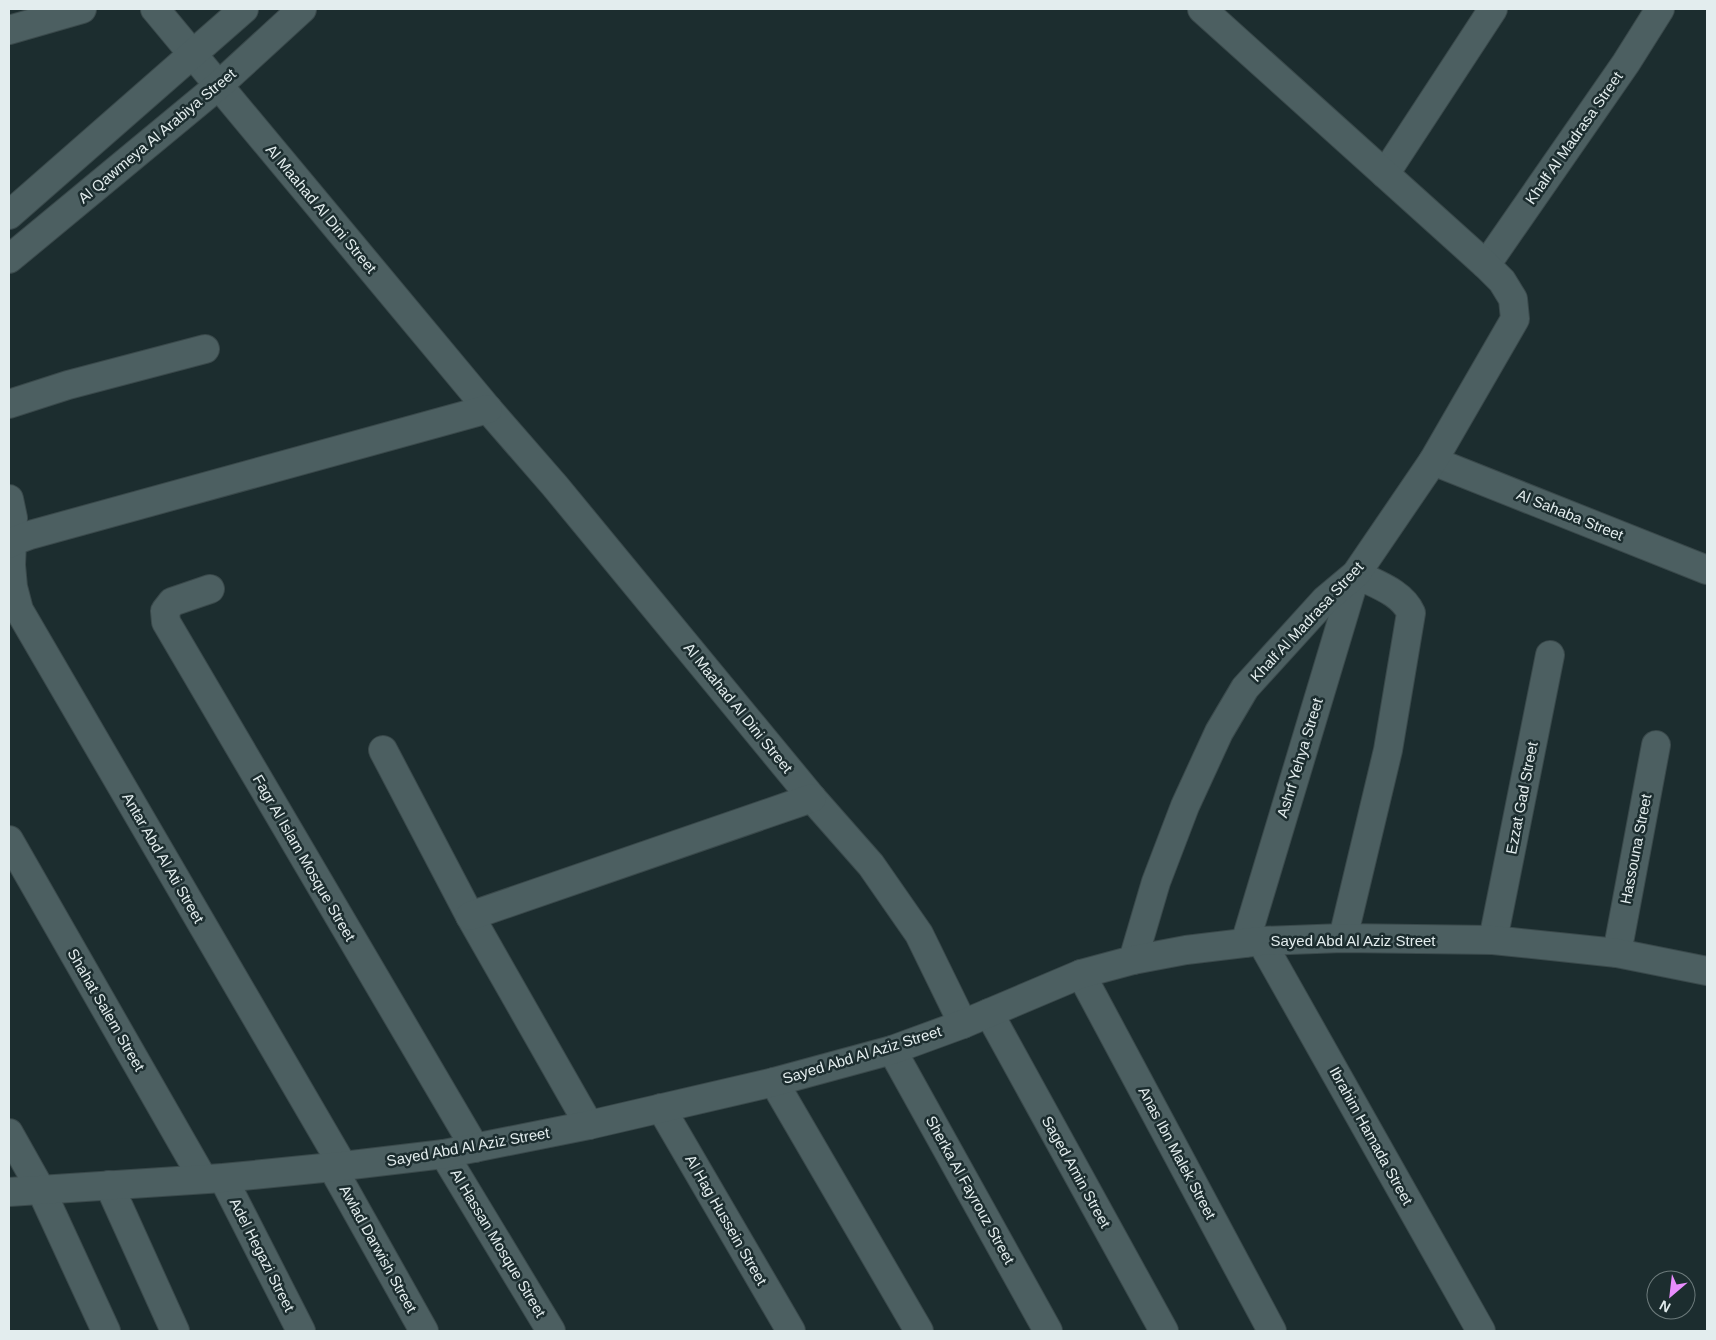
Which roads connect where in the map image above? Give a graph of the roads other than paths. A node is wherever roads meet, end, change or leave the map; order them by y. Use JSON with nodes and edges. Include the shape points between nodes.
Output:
{"nodes":[{"id":1,"x":82,"y":9,"type":"edge"},
{"id":2,"x":155,"y":9,"type":"edge"},
{"id":3,"x":244,"y":9,"type":"edge"},
{"id":4,"x":302,"y":9,"type":"edge"},
{"id":5,"x":1202,"y":9,"type":"edge"},
{"id":6,"x":1493,"y":9,"type":"edge"},
{"id":7,"x":1660,"y":9,"type":"edge"},
{"id":8,"x":9,"y":30,"type":"edge"},
{"id":9,"x":193,"y":53,"type":"junction"},
{"id":10,"x":218,"y":86,"type":"junction"},
{"id":11,"x":1385,"y":174,"type":"junction"},
{"id":12,"x":9,"y":216,"type":"edge"},
{"id":13,"x":9,"y":259,"type":"edge"},
{"id":14,"x":1486,"y":265,"type":"junction"},
{"id":15,"x":205,"y":349,"type":"dead end"},
{"id":16,"x":9,"y":404,"type":"edge"},
{"id":17,"x":488,"y":408,"type":"junction"},
{"id":18,"x":1433,"y":461,"type":"junction"},
{"id":19,"x":9,"y":499,"type":"edge"},
{"id":20,"x":11,"y":542,"type":"edge"},
{"id":21,"x":1707,"y":570,"type":"edge"},
{"id":22,"x":1356,"y":574,"type":"junction"},
{"id":23,"x":210,"y":590,"type":"dead end"},
{"id":24,"x":1550,"y":655,"type":"dead end"},
{"id":25,"x":1656,"y":745,"type":"dead end"},
{"id":26,"x":383,"y":750,"type":"dead end"},
{"id":27,"x":812,"y":798,"type":"junction"},
{"id":28,"x":9,"y":840,"type":"edge"},
{"id":29,"x":470,"y":916,"type":"junction"},
{"id":30,"x":1343,"y":938,"type":"junction"},
{"id":31,"x":1494,"y":940,"type":"junction"},
{"id":32,"x":1253,"y":942,"type":"junction"},
{"id":33,"x":1617,"y":953,"type":"junction"},
{"id":34,"x":1133,"y":960,"type":"junction"},
{"id":35,"x":1707,"y":971,"type":"edge"},
{"id":36,"x":1081,"y":974,"type":"junction"},
{"id":37,"x":989,"y":1014,"type":"junction"},
{"id":38,"x":963,"y":1024,"type":"junction"},
{"id":39,"x":892,"y":1050,"type":"junction"},
{"id":40,"x":774,"y":1082,"type":"junction"},
{"id":41,"x":662,"y":1108,"type":"junction"},
{"id":42,"x":588,"y":1125,"type":"junction"},
{"id":43,"x":9,"y":1133,"type":"edge"},
{"id":44,"x":475,"y":1148,"type":"junction"},
{"id":45,"x":444,"y":1154,"type":"junction"},
{"id":46,"x":337,"y":1167,"type":"junction"},
{"id":47,"x":213,"y":1179,"type":"junction"},
{"id":48,"x":109,"y":1185,"type":"junction"},
{"id":49,"x":41,"y":1190,"type":"junction"},
{"id":50,"x":9,"y":1192,"type":"edge"},
{"id":51,"x":106,"y":1331,"type":"edge"},
{"id":52,"x":175,"y":1331,"type":"edge"},
{"id":53,"x":301,"y":1331,"type":"edge"},
{"id":54,"x":424,"y":1331,"type":"edge"},
{"id":55,"x":551,"y":1331,"type":"edge"},
{"id":56,"x":791,"y":1331,"type":"edge"},
{"id":57,"x":919,"y":1331,"type":"edge"},
{"id":58,"x":1048,"y":1331,"type":"edge"},
{"id":59,"x":1164,"y":1331,"type":"edge"},
{"id":60,"x":1272,"y":1331,"type":"edge"},
{"id":61,"x":1481,"y":1331,"type":"edge"}],
"edges":[{"from":1,"to":8,"type":"street"},
{"from":2,"to":9,"type":"street","name":"Al Maahad Al Dini Street"},
{"from":3,"to":9,"type":"street"},
{"from":4,"to":10,"type":"street","name":"Al Qawmeya Al Arabiya Street"},
{"from":5,"to":11,"type":"street","name":"Khalf Al Madrasa Street"},
{"from":6,"to":11,"type":"street"},
{"from":7,"to":14,"type":"street","name":"Khalf Al Madrasa Street"},
{"from":9,"to":10,"type":"street","name":"Al Maahad Al Dini Street"},
{"from":9,"to":12,"type":"street"},
{"from":10,"to":13,"type":"street","name":"Al Qawmeya Al Arabiya Street"},
{"from":10,"to":17,"type":"street","name":"Al Maahad Al Dini Street"},
{"from":11,"to":14,"type":"street","name":"Khalf Al Madrasa Street"},
{"from":14,"to":18,"type":"street","name":"Khalf Al Madrasa Street","via":[[1502,281],[1513,299],[1515,319]]},
{"from":15,"to":16,"type":"street"},
{"from":17,"to":20,"type":"street"},
{"from":17,"to":27,"type":"street","name":"Al Maahad Al Dini Street"},
{"from":18,"to":21,"type":"street","name":"Al Sahaba Street"},
{"from":18,"to":22,"type":"street","name":"Khalf Al Madrasa Street"},
{"from":19,"to":20,"type":"street","name":"Antar Abd Al Ati Street","via":[[13,518]]},
{"from":20,"to":46,"type":"street","name":"Antar Abd Al Ati Street","via":[[13,587],[19,610]]},
{"from":22,"to":30,"type":"street","via":[[1400,597],[1412,613],[1388,750]]},
{"from":22,"to":32,"type":"street","name":"Ashrf Yehya Street"},
{"from":22,"to":34,"type":"street","name":"Khalf Al Madrasa Street","via":[[1325,600],[1245,688],[1219,732],[1184,806],[1156,882]]},
{"from":23,"to":44,"type":"street","name":"Fagr Al Islam Mosque Street","via":[[172,602],[165,611],[166,622]]},
{"from":24,"to":31,"type":"street","name":"Ezzat Gad Street"},
{"from":25,"to":33,"type":"street","name":"Hassouna Street"},
{"from":26,"to":29,"type":"street"},
{"from":27,"to":29,"type":"street"},
{"from":27,"to":38,"type":"street","name":"Al Maahad Al Dini Street","via":[[871,865],[918,934]]},
{"from":28,"to":47,"type":"street","name":"Shahat Salem Street"},
{"from":29,"to":42,"type":"street"},
{"from":30,"to":31,"type":"street","name":"Sayed Abd Al Aziz Street"},
{"from":30,"to":32,"type":"street","name":"Sayed Abd Al Aziz Street"},
{"from":31,"to":33,"type":"street","name":"Sayed Abd Al Aziz Street"},
{"from":32,"to":34,"type":"street","name":"Sayed Abd Al Aziz Street"},
{"from":32,"to":61,"type":"street","name":"Ibrahim Hamada Street"},
{"from":33,"to":35,"type":"street","name":"Sayed Abd Al Aziz Street"},
{"from":34,"to":36,"type":"street","name":"Sayed Abd Al Aziz Street"},
{"from":36,"to":37,"type":"street","name":"Sayed Abd Al Aziz Street"},
{"from":36,"to":60,"type":"street","name":"Anas Ibn Malek Street"},
{"from":37,"to":38,"type":"street","name":"Sayed Abd Al Aziz Street"},
{"from":37,"to":59,"type":"street","name":"Saged Amin Street"},
{"from":38,"to":39,"type":"street","name":"Sayed Abd Al Aziz Street"},
{"from":39,"to":40,"type":"street","name":"Sayed Abd Al Aziz Street"},
{"from":39,"to":58,"type":"street","name":"Sherka Al Fayrouz Street"},
{"from":40,"to":41,"type":"street","name":"Sayed Abd Al Aziz Street"},
{"from":40,"to":57,"type":"street"},
{"from":41,"to":42,"type":"street","name":"Sayed Abd Al Aziz Street"},
{"from":41,"to":56,"type":"street","name":"Al Hag Hussein Street"},
{"from":42,"to":44,"type":"street","name":"Sayed Abd Al Aziz Street"},
{"from":43,"to":49,"type":"street"},
{"from":44,"to":45,"type":"street","name":"Sayed Abd Al Aziz Street"},
{"from":45,"to":46,"type":"street","name":"Sayed Abd Al Aziz Street"},
{"from":45,"to":55,"type":"street","name":"Al Hassan Mosque Street"},
{"from":46,"to":47,"type":"street","name":"Sayed Abd Al Aziz Street"},
{"from":46,"to":54,"type":"street","name":"Awlad Darwish Street"},
{"from":47,"to":48,"type":"street","name":"Sayed Abd Al Aziz Street"},
{"from":47,"to":53,"type":"street","name":"Adel Hegazi Street"},
{"from":48,"to":49,"type":"street","name":"Sayed Abd Al Aziz Street"},
{"from":48,"to":52,"type":"street"},
{"from":49,"to":50,"type":"street","name":"Sayed Abd Al Aziz Street"},
{"from":49,"to":51,"type":"street"}]}
